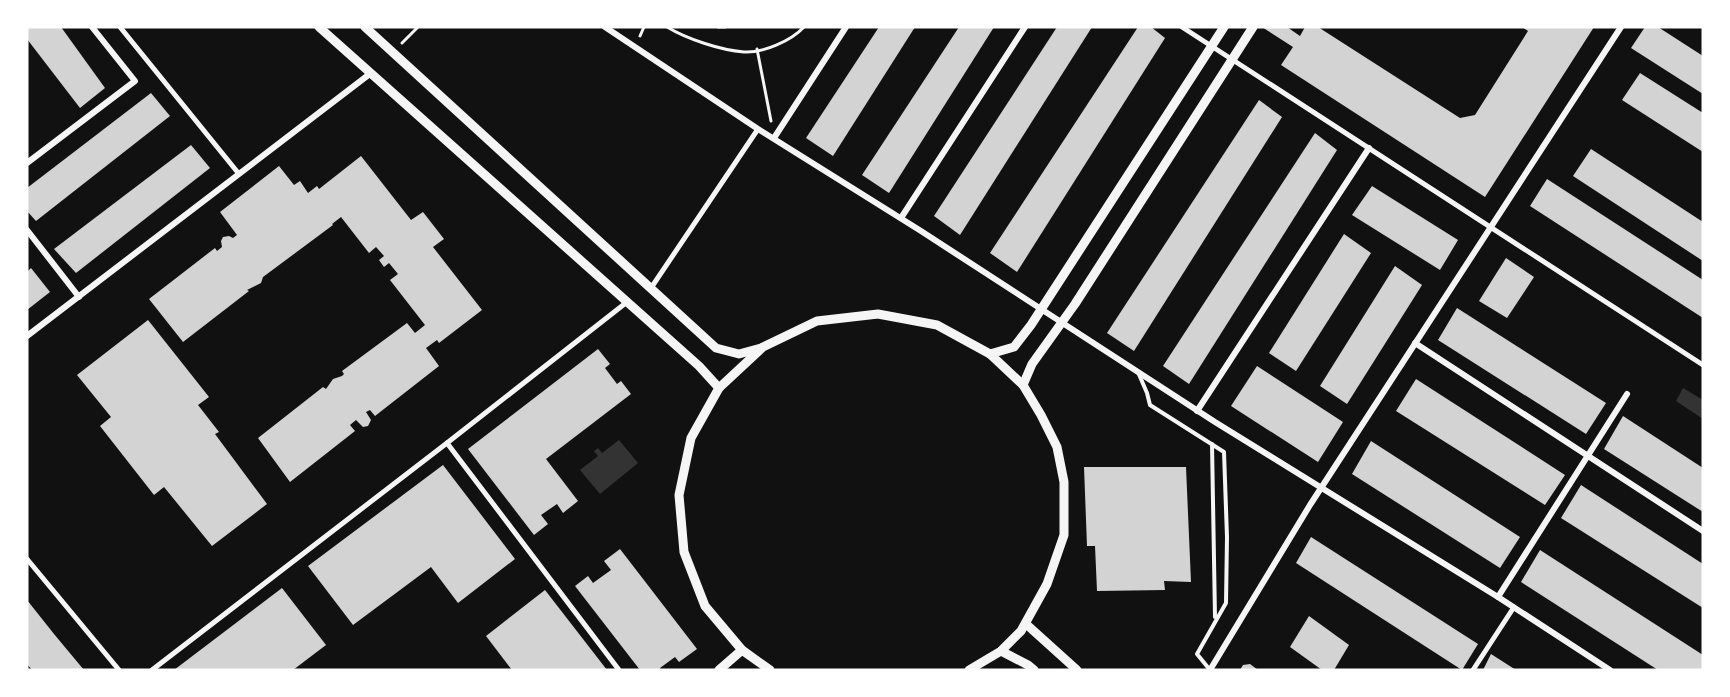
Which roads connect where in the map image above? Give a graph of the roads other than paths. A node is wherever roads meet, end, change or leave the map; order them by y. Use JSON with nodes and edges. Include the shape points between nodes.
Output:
{"nodes":[{"id":1,"x":93,"y":27,"type":"edge"},
{"id":2,"x":120,"y":27,"type":"edge"},
{"id":3,"x":319,"y":27,"type":"edge"},
{"id":4,"x":365,"y":27,"type":"edge"},
{"id":5,"x":605,"y":27,"type":"edge"},
{"id":6,"x":846,"y":27,"type":"edge"},
{"id":7,"x":1025,"y":27,"type":"edge"},
{"id":8,"x":1182,"y":27,"type":"edge"},
{"id":9,"x":1224,"y":27,"type":"edge"},
{"id":10,"x":1253,"y":27,"type":"edge"},
{"id":11,"x":1621,"y":27,"type":"edge"},
{"id":12,"x":1212,"y":46,"type":"junction"},
{"id":13,"x":1232,"y":59,"type":"junction"},
{"id":14,"x":371,"y":73,"type":"junction"},
{"id":15,"x":758,"y":129,"type":"junction"},
{"id":16,"x":774,"y":138,"type":"junction"},
{"id":17,"x":1369,"y":148,"type":"junction"},
{"id":18,"x":27,"y":163,"type":"edge"},
{"id":19,"x":239,"y":174,"type":"junction"},
{"id":20,"x":901,"y":218,"type":"junction"},
{"id":21,"x":1491,"y":227,"type":"junction"},
{"id":22,"x":27,"y":230,"type":"edge"},
{"id":23,"x":651,"y":288,"type":"junction"},
{"id":24,"x":79,"y":297,"type":"junction"},
{"id":25,"x":627,"y":302,"type":"junction"},
{"id":26,"x":1041,"y":309,"type":"junction"},
{"id":27,"x":1062,"y":323,"type":"junction"},
{"id":28,"x":27,"y":336,"type":"edge"},
{"id":29,"x":1415,"y":343,"type":"junction"},
{"id":30,"x":763,"y":347,"type":"junction"},
{"id":31,"x":990,"y":354,"type":"junction"},
{"id":32,"x":1703,"y":365,"type":"edge"},
{"id":33,"x":1138,"y":372,"type":"junction"},
{"id":34,"x":1023,"y":385,"type":"junction"},
{"id":35,"x":719,"y":388,"type":"junction"},
{"id":36,"x":1627,"y":394,"type":"dead end"},
{"id":37,"x":1197,"y":411,"type":"junction"},
{"id":38,"x":447,"y":443,"type":"junction"},
{"id":39,"x":1212,"y":444,"type":"junction"},
{"id":40,"x":1587,"y":457,"type":"junction"},
{"id":41,"x":1321,"y":488,"type":"junction"},
{"id":42,"x":1703,"y":531,"type":"edge"},
{"id":43,"x":27,"y":559,"type":"edge"},
{"id":44,"x":1498,"y":597,"type":"junction"},
{"id":45,"x":1514,"y":607,"type":"junction"},
{"id":46,"x":1215,"y":619,"type":"junction"},
{"id":47,"x":1026,"y":624,"type":"junction"},
{"id":48,"x":742,"y":650,"type":"junction"},
{"id":49,"x":1001,"y":651,"type":"junction"},
{"id":50,"x":119,"y":670,"type":"edge"},
{"id":51,"x":152,"y":670,"type":"edge"},
{"id":52,"x":620,"y":670,"type":"edge"},
{"id":53,"x":719,"y":670,"type":"edge"},
{"id":54,"x":770,"y":670,"type":"edge"},
{"id":55,"x":969,"y":670,"type":"edge"},
{"id":56,"x":1034,"y":670,"type":"edge"},
{"id":57,"x":1077,"y":670,"type":"edge"},
{"id":58,"x":1210,"y":670,"type":"edge"},
{"id":59,"x":1473,"y":670,"type":"edge"},
{"id":60,"x":1610,"y":670,"type":"edge"}],
"edges":[{"from":1,"to":18,"type":"street","via":[[135,81]]},
{"from":2,"to":19,"type":"street"},
{"from":3,"to":14,"type":"street"},
{"from":4,"to":23,"type":"street"},
{"from":5,"to":15,"type":"street"},
{"from":6,"to":16,"type":"street"},
{"from":7,"to":20,"type":"street"},
{"from":8,"to":12,"type":"street"},
{"from":9,"to":12,"type":"street"},
{"from":10,"to":13,"type":"street"},
{"from":11,"to":21,"type":"street"},
{"from":12,"to":13,"type":"street"},
{"from":12,"to":26,"type":"street"},
{"from":13,"to":17,"type":"street"},
{"from":13,"to":27,"type":"street"},
{"from":14,"to":19,"type":"street"},
{"from":14,"to":25,"type":"street"},
{"from":15,"to":16,"type":"street"},
{"from":15,"to":23,"type":"street"},
{"from":16,"to":20,"type":"street"},
{"from":17,"to":21,"type":"street"},
{"from":17,"to":37,"type":"street"},
{"from":19,"to":24,"type":"street"},
{"from":20,"to":26,"type":"street"},
{"from":21,"to":29,"type":"street"},
{"from":21,"to":32,"type":"street"},
{"from":22,"to":24,"type":"street"},
{"from":23,"to":30,"type":"street","via":[[716,348],[739,354]]},
{"from":24,"to":28,"type":"street"},
{"from":25,"to":35,"type":"street"},
{"from":25,"to":38,"type":"street"},
{"from":26,"to":27,"type":"street"},
{"from":26,"to":31,"type":"street","via":[[1014,347]]},
{"from":27,"to":33,"type":"street"},
{"from":27,"to":34,"type":"street","via":[[1032,364]]},
{"from":29,"to":40,"type":"street"},
{"from":29,"to":41,"type":"street"},
{"from":30,"to":31,"type":"street","via":[[818,321],[878,314],[937,325]]},
{"from":30,"to":35,"type":"street"},
{"from":31,"to":34,"type":"street"},
{"from":33,"to":37,"type":"street"},
{"from":33,"to":39,"type":"lane","via":[[1150,405]]},
{"from":34,"to":47,"type":"street","via":[[1057,447],[1064,482],[1064,535],[1047,584]]},
{"from":35,"to":48,"type":"street","via":[[691,438],[678,495],[684,552],[705,606]]},
{"from":36,"to":40,"type":"street"},
{"from":37,"to":41,"type":"street"},
{"from":38,"to":51,"type":"street"},
{"from":38,"to":52,"type":"street"},
{"from":39,"to":46,"type":"lane"},
{"from":39,"to":46,"type":"lane","via":[[1224,452],[1227,537],[1226,603]]},
{"from":40,"to":42,"type":"street"},
{"from":40,"to":44,"type":"street"},
{"from":41,"to":44,"type":"street"},
{"from":41,"to":58,"type":"street"},
{"from":43,"to":50,"type":"street"},
{"from":44,"to":45,"type":"street"},
{"from":45,"to":59,"type":"street"},
{"from":45,"to":60,"type":"street"},
{"from":46,"to":58,"type":"lane","via":[[1197,654]]},
{"from":47,"to":49,"type":"street"},
{"from":47,"to":57,"type":"street"},
{"from":48,"to":53,"type":"street"},
{"from":48,"to":54,"type":"street"},
{"from":49,"to":55,"type":"street"},
{"from":49,"to":56,"type":"street"}]}
